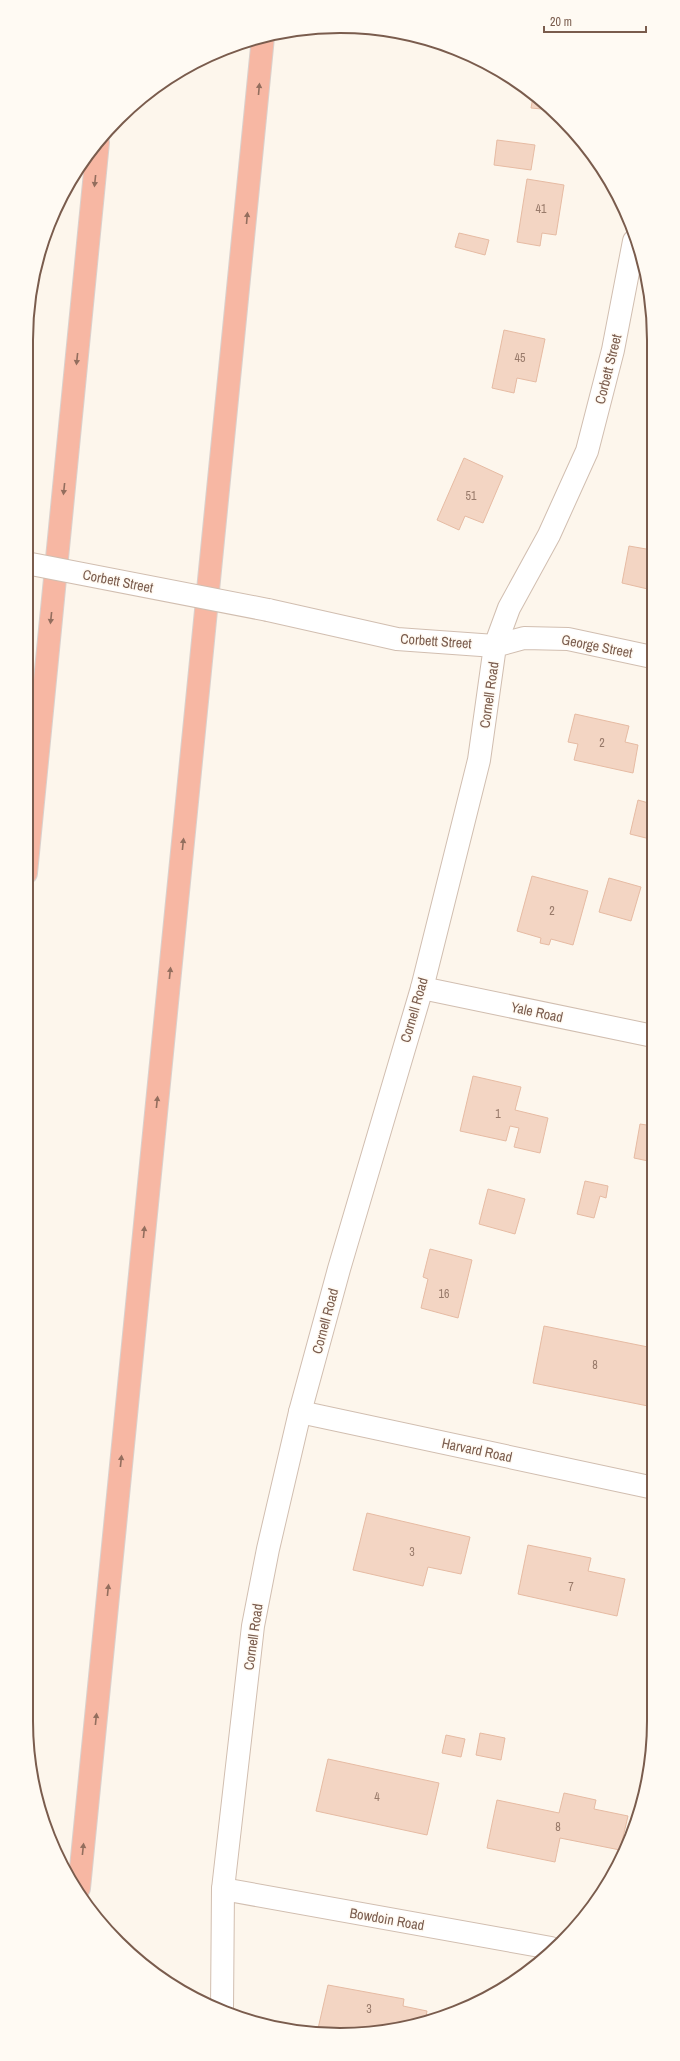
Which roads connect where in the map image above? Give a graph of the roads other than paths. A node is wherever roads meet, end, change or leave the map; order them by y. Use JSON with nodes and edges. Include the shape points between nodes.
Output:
{"nodes":[{"id":1,"x":263,"y":42,"type":"edge"},
{"id":2,"x":97,"y":152,"type":"edge"},
{"id":3,"x":635,"y":254,"type":"edge"},
{"id":4,"x":636,"y":267,"type":"edge"},
{"id":5,"x":33,"y":564,"type":"edge"},
{"id":6,"x":495,"y":646,"type":"junction"},
{"id":7,"x":647,"y":656,"type":"edge"},
{"id":8,"x":33,"y":802,"type":"edge"},
{"id":9,"x":422,"y":988,"type":"junction"},
{"id":10,"x":647,"y":1035,"type":"edge"},
{"id":11,"x":300,"y":1412,"type":"junction"},
{"id":12,"x":647,"y":1486,"type":"edge"},
{"id":13,"x":79,"y":1883,"type":"edge"},
{"id":14,"x":223,"y":1889,"type":"junction"},
{"id":15,"x":547,"y":1947,"type":"edge"},
{"id":16,"x":222,"y":2005,"type":"edge"}],
"edges":[{"from":13,"to":1,"type":"highway","one_way":true},
{"from":2,"to":8,"type":"highway","one_way":true},
{"from":3,"to":4,"type":"street","name":"Corbett Street"},
{"from":4,"to":6,"type":"street","name":"Corbett Street","via":[[587,451],[549,536],[509,608]]},
{"from":5,"to":6,"type":"street","name":"Corbett Street","bridge":true,"via":[[268,610],[398,639]]},
{"from":6,"to":7,"type":"street","name":"George Street","via":[[524,638],[568,639]]},
{"from":6,"to":9,"type":"street","name":"Cornell Road","via":[[478,760]]},
{"from":9,"to":10,"type":"street","name":"Yale Road"},
{"from":9,"to":11,"type":"street","name":"Cornell Road","via":[[339,1269]]},
{"from":11,"to":12,"type":"street","name":"Harvard Road"},
{"from":11,"to":14,"type":"street","name":"Cornell Road","via":[[253,1626]]},
{"from":14,"to":15,"type":"street","name":"Bowdoin Road"},
{"from":14,"to":16,"type":"street","name":"Cornell Road"}]}
